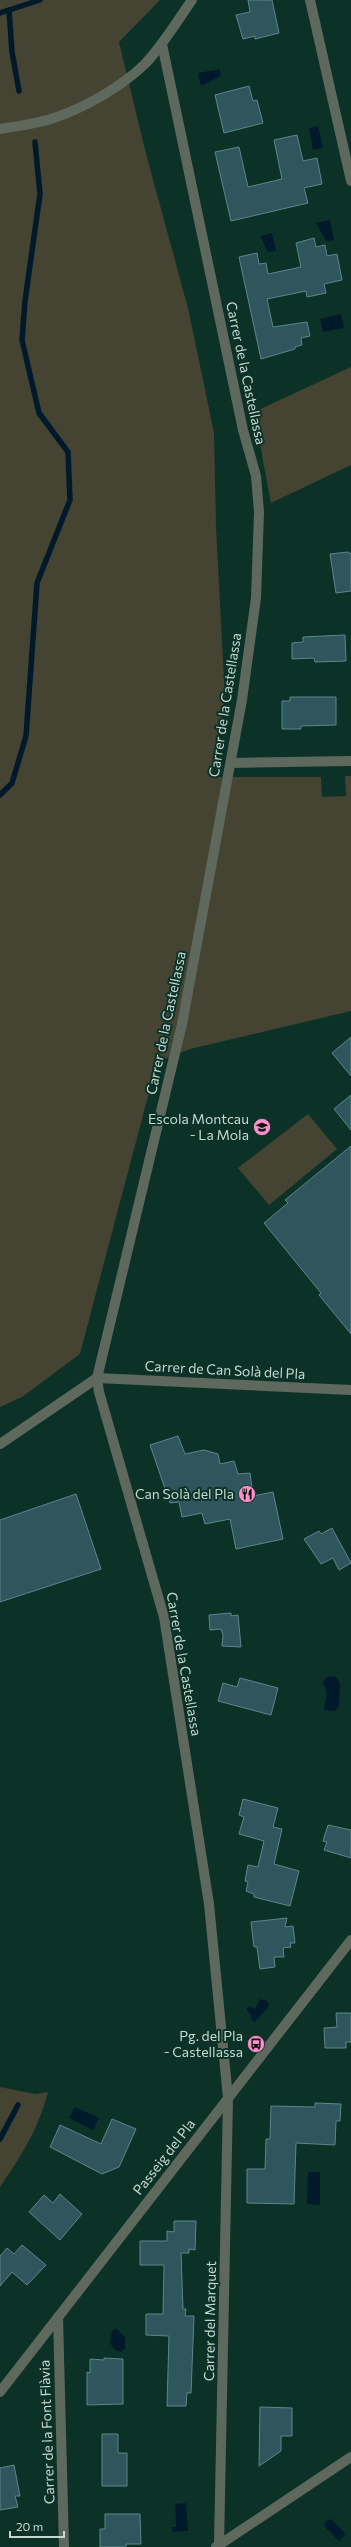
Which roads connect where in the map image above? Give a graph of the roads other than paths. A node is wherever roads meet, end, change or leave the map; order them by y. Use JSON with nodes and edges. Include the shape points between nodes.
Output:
{"nodes":[{"id":1,"x":192,"y":0,"type":"edge"},
{"id":2,"x":310,"y":0,"type":"edge"},
{"id":3,"x":162,"y":44,"type":"junction"},
{"id":4,"x":0,"y":129,"type":"edge"},
{"id":5,"x":351,"y":181,"type":"edge"},
{"id":6,"x":351,"y":761,"type":"edge"},
{"id":7,"x":231,"y":763,"type":"junction"},
{"id":8,"x":97,"y":1378,"type":"junction"},
{"id":9,"x":351,"y":1390,"type":"edge"},
{"id":10,"x":0,"y":1444,"type":"edge"},
{"id":11,"x":351,"y":1940,"type":"edge"},
{"id":12,"x":228,"y":2098,"type":"junction"},
{"id":13,"x":58,"y":2317,"type":"junction"},
{"id":14,"x":0,"y":2392,"type":"edge"},
{"id":15,"x":351,"y":2457,"type":"edge"},
{"id":16,"x":218,"y":2546,"type":"edge"},
{"id":17,"x":64,"y":2547,"type":"edge"}],
"edges":[{"from":1,"to":3,"type":"street"},
{"from":2,"to":5,"type":"street"},
{"from":3,"to":4,"type":"street","via":[[145,63],[104,94],[53,119]]},
{"from":3,"to":7,"type":"street","name":"Carrer de la Castellassa","via":[[243,430],[256,476],[259,512],[256,598]]},
{"from":6,"to":7,"type":"street"},
{"from":7,"to":8,"type":"street","name":"Carrer de la Castellassa","via":[[182,1024]]},
{"from":8,"to":9,"type":"street","name":"Carrer de Can Solà del Pla"},
{"from":8,"to":10,"type":"street"},
{"from":8,"to":12,"type":"street","name":"Carrer de la Castellassa","via":[[164,1617],[209,1904]]},
{"from":11,"to":12,"type":"street","name":"Passeig del Pla"},
{"from":12,"to":13,"type":"street","name":"Passeig del Pla"},
{"from":12,"to":16,"type":"street","name":"Carrer del Marquet"},
{"from":13,"to":14,"type":"street","name":"Passeig del Pla"},
{"from":13,"to":17,"type":"street","name":"Carrer de la Font Flàvia"},
{"from":15,"to":16,"type":"street"}]}
